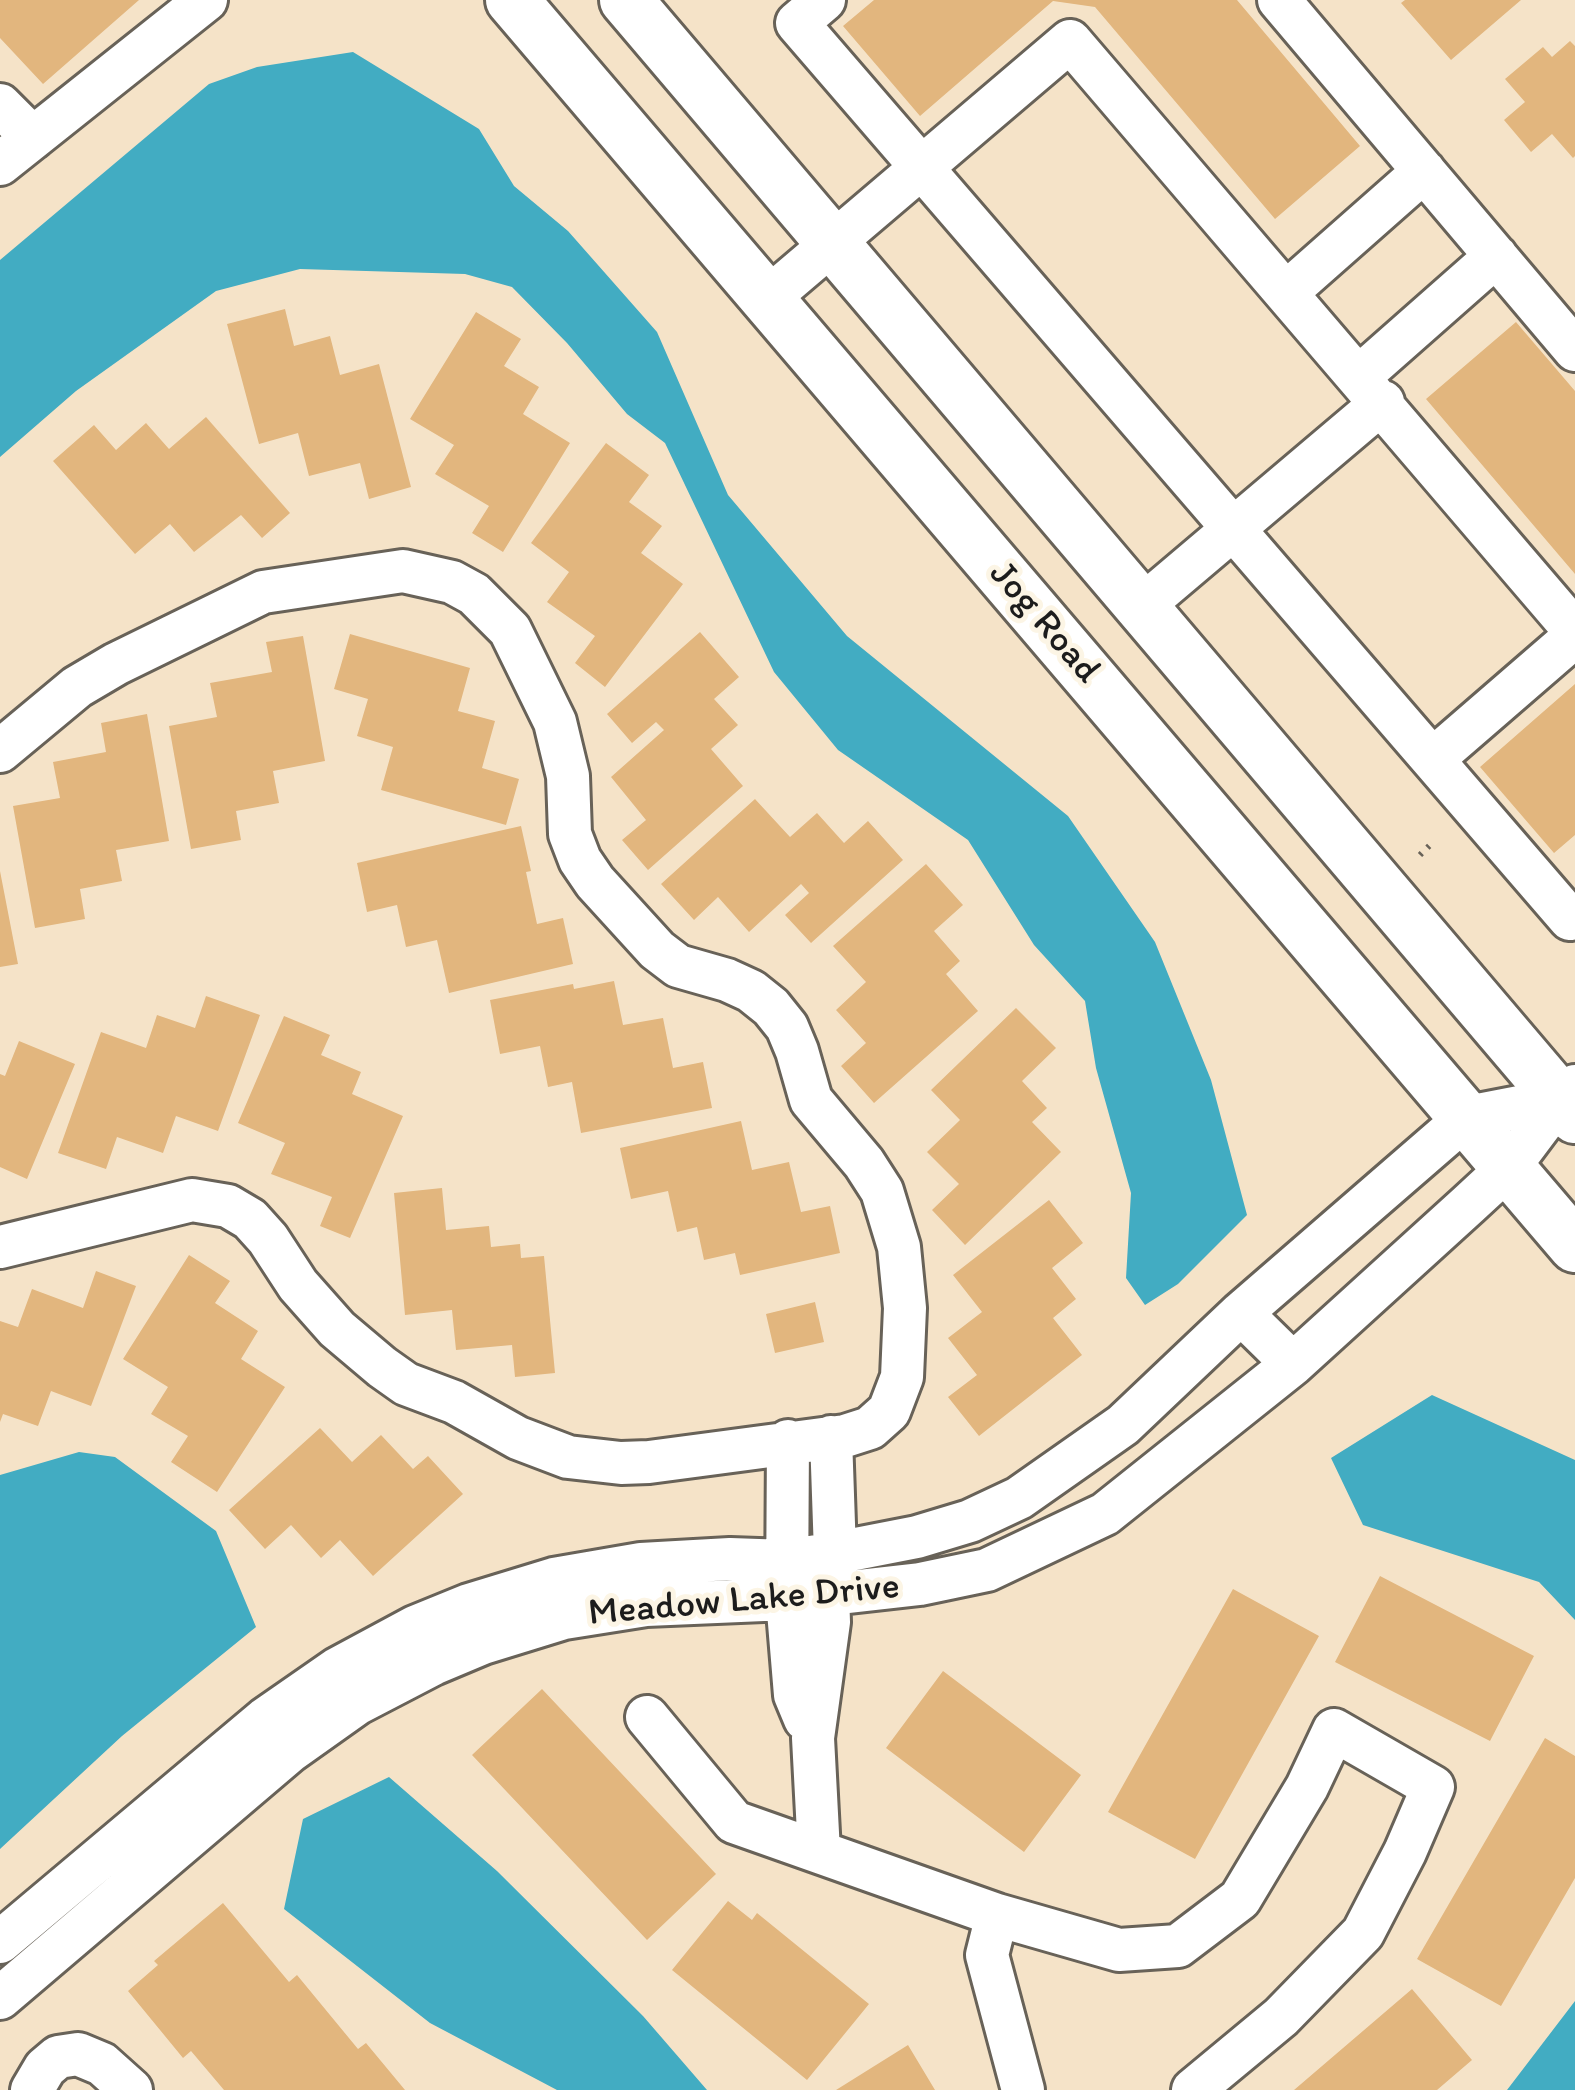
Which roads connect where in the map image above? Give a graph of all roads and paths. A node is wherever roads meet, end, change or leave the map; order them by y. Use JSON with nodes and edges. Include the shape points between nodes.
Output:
{"nodes":[{"id":1,"x":206,"y":0,"type":"edge"},
{"id":2,"x":512,"y":0,"type":"edge"},
{"id":3,"x":626,"y":0,"type":"edge"},
{"id":4,"x":824,"y":0,"type":"edge"},
{"id":5,"x":1279,"y":0,"type":"edge"},
{"id":6,"x":0,"y":105,"type":"edge"},
{"id":7,"x":16,"y":151,"type":"edge"},
{"id":8,"x":921,"y":168,"type":"junction"},
{"id":9,"x":1424,"y":171,"type":"junction"},
{"id":10,"x":832,"y":243,"type":"junction"},
{"id":11,"x":1496,"y":256,"type":"junction"},
{"id":12,"x":1287,"y":292,"type":"junction"},
{"id":13,"x":768,"y":299,"type":"junction"},
{"id":14,"x":1575,"y":350,"type":"edge"},
{"id":15,"x":1371,"y":390,"type":"junction"},
{"id":16,"x":1234,"y":530,"type":"junction"},
{"id":17,"x":1142,"y":607,"type":"junction"},
{"id":18,"x":1575,"y":633,"type":"edge"},
{"id":19,"x":0,"y":751,"type":"edge"},
{"id":20,"x":1432,"y":759,"type":"junction"},
{"id":21,"x":1434,"y":842,"type":"dead end"},
{"id":22,"x":1420,"y":855,"type":"dead end"},
{"id":23,"x":1575,"y":914,"type":"edge"},
{"id":24,"x":1570,"y":1101,"type":"edge"},
{"id":25,"x":1468,"y":1117,"type":"junction"},
{"id":26,"x":1509,"y":1167,"type":"junction"},
{"id":27,"x":1575,"y":1246,"type":"edge"},
{"id":28,"x":0,"y":1247,"type":"edge"},
{"id":29,"x":1241,"y":1313,"type":"junction"},
{"id":30,"x":1293,"y":1364,"type":"junction"},
{"id":31,"x":1123,"y":1425,"type":"junction"},
{"id":32,"x":831,"y":1437,"type":"junction"},
{"id":33,"x":788,"y":1441,"type":"junction"},
{"id":34,"x":1164,"y":1470,"type":"junction"},
{"id":35,"x":810,"y":1577,"type":"junction"},
{"id":36,"x":647,"y":1717,"type":"dead end"},
{"id":37,"x":819,"y":1852,"type":"junction"},
{"id":38,"x":997,"y":1915,"type":"junction"},
{"id":39,"x":0,"y":1942,"type":"edge"},
{"id":40,"x":0,"y":1998,"type":"edge"},
{"id":41,"x":32,"y":2090,"type":"edge"},
{"id":42,"x":131,"y":2090,"type":"edge"},
{"id":43,"x":1022,"y":2090,"type":"edge"},
{"id":44,"x":1193,"y":2090,"type":"edge"}],
"edges":[{"from":1,"to":7,"type":"street"},
{"from":2,"to":13,"type":"main road","name":"Jog Road"},
{"from":3,"to":10,"type":"main road"},
{"from":4,"to":8,"type":"street","via":[[797,23]]},
{"from":5,"to":9,"type":"street"},
{"from":6,"to":7,"type":"street"},
{"from":8,"to":10,"type":"street"},
{"from":8,"to":12,"type":"street","via":[[1070,41]]},
{"from":8,"to":16,"type":"street"},
{"from":9,"to":11,"type":"street"},
{"from":9,"to":12,"type":"street"},
{"from":10,"to":13,"type":"street"},
{"from":10,"to":17,"type":"main road"},
{"from":11,"to":14,"type":"street"},
{"from":11,"to":15,"type":"street"},
{"from":12,"to":15,"type":"street"},
{"from":13,"to":25,"type":"main road","name":"Jog Road"},
{"from":15,"to":16,"type":"street"},
{"from":15,"to":18,"type":"street"},
{"from":16,"to":17,"type":"street"},
{"from":16,"to":20,"type":"street"},
{"from":17,"to":24,"type":"main road"},
{"from":18,"to":20,"type":"street"},
{"from":19,"to":32,"type":"street","via":[[77,687],[263,592],[403,571],[452,582],[494,611],[523,652],[555,722],[568,776],[570,834],[594,882],[678,966],[751,990],[771,1007],[787,1027],[811,1100],[882,1190],[905,1308],[902,1377],[889,1410],[870,1428]]},
{"from":20,"to":23,"type":"street","via":[[1570,918]]},
{"from":21,"to":22,"type":"path"},
{"from":24,"to":25,"type":"street"},
{"from":24,"to":26,"type":"street","name":"Meadow Lake Drive"},
{"from":25,"to":26,"type":"main road","name":"Jog Road"},
{"from":25,"to":29,"type":"street","name":"Meadow Lake Drive"},
{"from":26,"to":27,"type":"main road","name":"Jog Road"},
{"from":26,"to":30,"type":"street","name":"Meadow Lake Drive"},
{"from":28,"to":33,"type":"street","via":[[192,1200],[228,1206],[250,1219],[298,1285],[382,1367],[542,1449],[621,1464]]},
{"from":29,"to":30,"type":"street"},
{"from":29,"to":31,"type":"street","name":"Meadow Lake Drive"},
{"from":30,"to":34,"type":"street","name":"Meadow Lake Drive"},
{"from":31,"to":34,"type":"street"},
{"from":31,"to":35,"type":"street","name":"Meadow Lake Drive","via":[[1019,1498]]},
{"from":32,"to":33,"type":"street"},
{"from":32,"to":35,"type":"street"},
{"from":33,"to":35,"type":"street"},
{"from":34,"to":35,"type":"street","name":"Meadow Lake Drive","via":[[1105,1514],[987,1570],[920,1584]]},
{"from":35,"to":37,"type":"street","via":[[795,1695],[813,1738]]},
{"from":35,"to":39,"type":"street","name":"Meadow Lake Drive","via":[[730,1560],[641,1564],[554,1579],[416,1627],[337,1668],[265,1719]]},
{"from":35,"to":40,"type":"street","name":"Meadow Lake Drive","via":[[564,1618],[433,1664],[358,1703],[289,1752]]},
{"from":36,"to":37,"type":"street","via":[[734,1822]]},
{"from":37,"to":38,"type":"street"},
{"from":38,"to":43,"type":"street","via":[[987,1955]]},
{"from":38,"to":44,"type":"street","via":[[1118,1950],[1178,1946],[1240,1899],[1334,1730],[1433,1787],[1363,1933],[1281,2016]]},
{"from":41,"to":42,"type":"street","via":[[58,2057],[78,2054],[102,2064]]}]}
